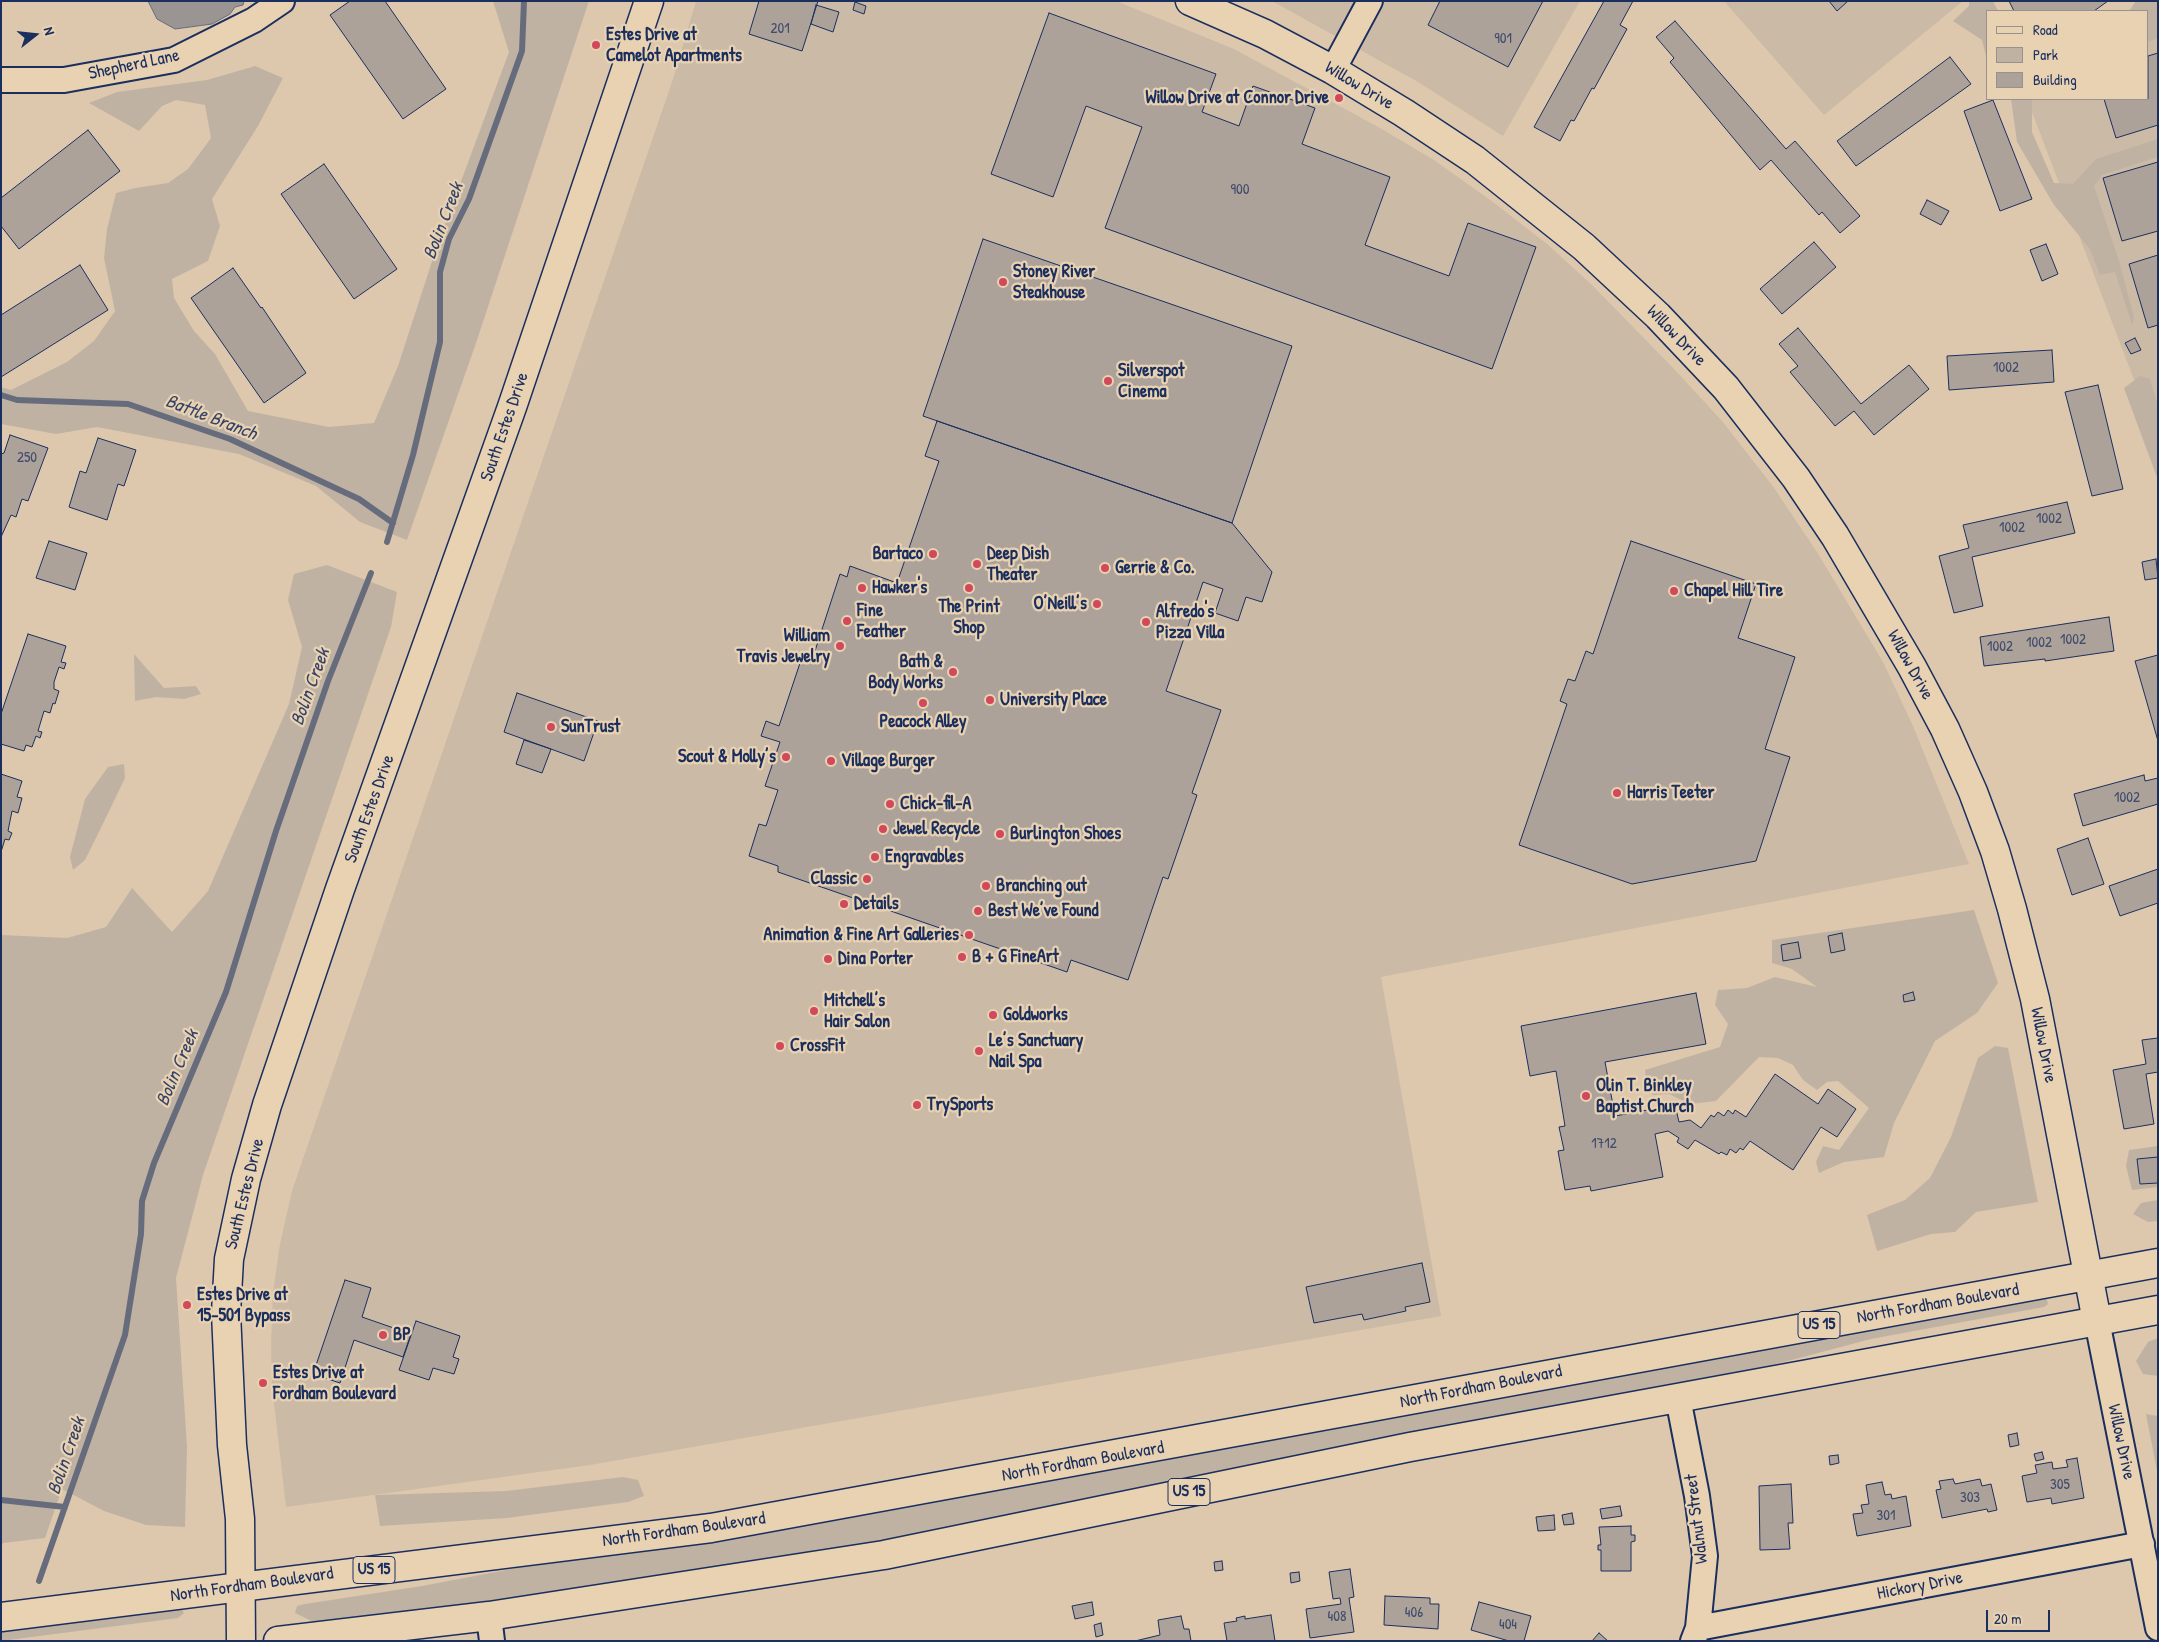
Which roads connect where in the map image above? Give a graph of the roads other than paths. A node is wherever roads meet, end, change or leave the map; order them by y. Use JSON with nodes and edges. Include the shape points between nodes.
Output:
{"nodes":[{"id":1,"x":282,"y":1,"type":"edge"},
{"id":2,"x":649,"y":1,"type":"edge"},
{"id":3,"x":1190,"y":1,"type":"edge"},
{"id":4,"x":1370,"y":1,"type":"edge"},
{"id":5,"x":1333,"y":70,"type":"junction"},
{"id":6,"x":1,"y":80,"type":"edge"},
{"id":7,"x":2158,"y":1263,"type":"edge"},
{"id":8,"x":2088,"y":1276,"type":"junction"},
{"id":9,"x":2158,"y":1310,"type":"edge"},
{"id":10,"x":2097,"y":1321,"type":"junction"},
{"id":11,"x":1678,"y":1398,"type":"junction"},
{"id":12,"x":2142,"y":1544,"type":"junction"},
{"id":13,"x":242,"y":1587,"type":"junction"},
{"id":14,"x":1,"y":1617,"type":"edge"},
{"id":15,"x":491,"y":1628,"type":"edge"},
{"id":16,"x":2158,"y":1628,"type":"edge"},
{"id":17,"x":1696,"y":1634,"type":"edge"},
{"id":18,"x":241,"y":1641,"type":"edge"},
{"id":19,"x":278,"y":1641,"type":"edge"}],
"edges":[{"from":1,"to":6,"type":"street","name":"Shepherd Lane","via":[[254,20],[174,60],[64,80]]},
{"from":2,"to":13,"type":"main road","name":"South Estes Drive","via":[[499,444],[334,908],[267,1105],[246,1179],[229,1258],[226,1314]]},
{"from":3,"to":5,"type":"main road","name":"Willow Drive","via":[[1265,34]]},
{"from":4,"to":5,"type":"street"},
{"from":5,"to":8,"type":"main road","name":"Willow Drive","via":[[1475,160],[1613,272],[1726,388],[1790,470],[1835,536],[1945,730],[1995,851],[2035,1000]]},
{"from":7,"to":8,"type":"main road","name":"North Fordham Boulevard","number":"US 15"},
{"from":8,"to":10,"type":"main road","name":"Willow Drive"},
{"from":8,"to":13,"type":"main road","name":"North Fordham Boulevard","number":"US 15","via":[[711,1528]]},
{"from":9,"to":10,"type":"main road","number":"US 15"},
{"from":10,"to":11,"type":"main road","number":"US 15"},
{"from":10,"to":12,"type":"street","name":"Willow Drive"},
{"from":11,"to":15,"type":"main road","number":"US 15","via":[[1410,1447],[884,1555]]},
{"from":11,"to":17,"type":"street","name":"Walnut Street","via":[[1705,1556]]},
{"from":12,"to":16,"type":"street","name":"Willow Drive"},
{"from":12,"to":17,"type":"street","name":"Hickory Drive"},
{"from":13,"to":14,"type":"main road","name":"North Fordham Boulevard","number":"US 15"},
{"from":13,"to":18,"type":"main road","name":"South Estes Drive"},
{"from":15,"to":19,"type":"main road","number":"US 15"}]}
